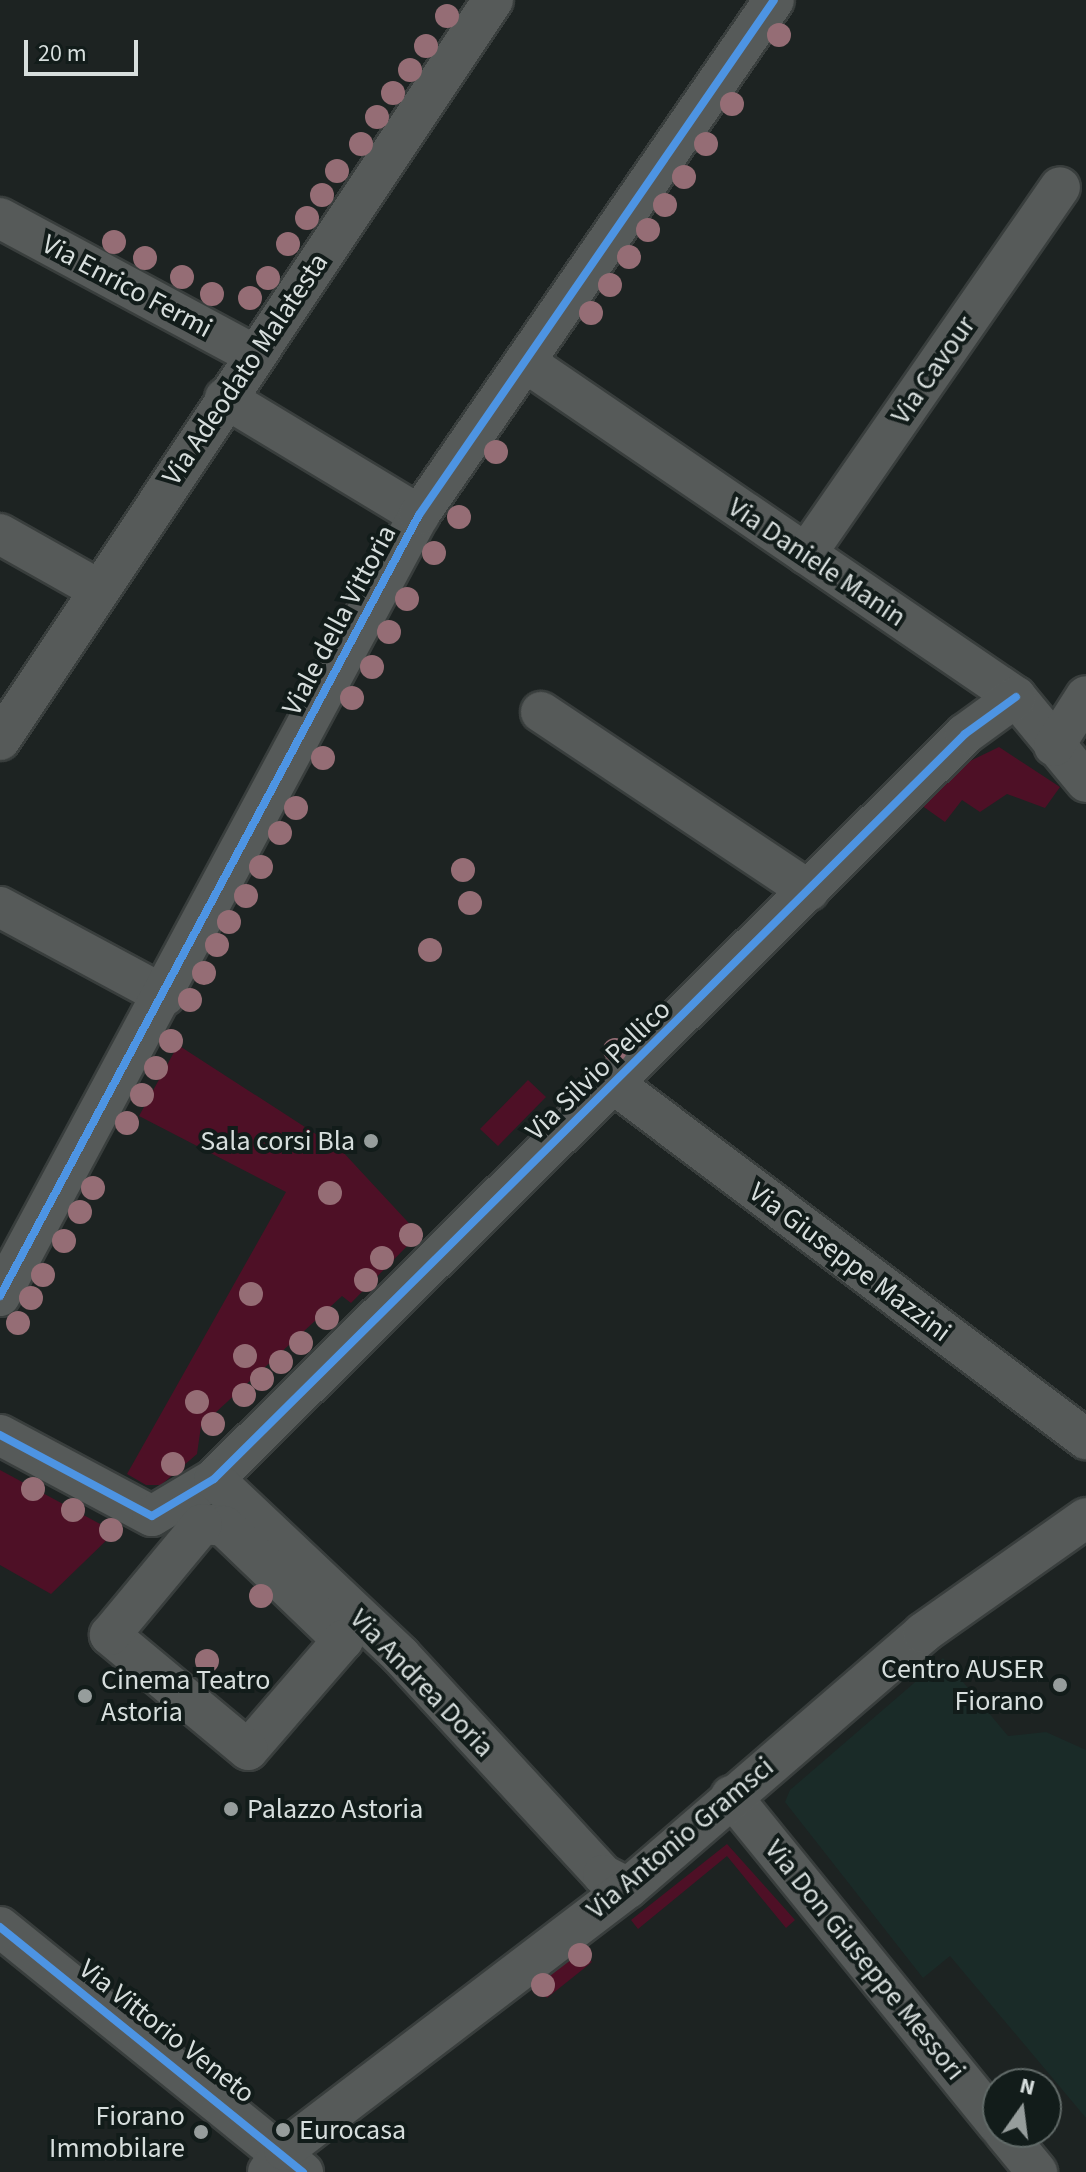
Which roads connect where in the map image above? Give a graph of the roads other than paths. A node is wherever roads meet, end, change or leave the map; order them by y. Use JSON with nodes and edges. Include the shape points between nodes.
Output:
{"nodes":[{"id":1,"x":493,"y":0,"type":"edge"},
{"id":2,"x":774,"y":0,"type":"edge"},
{"id":3,"x":1060,"y":187,"type":"dead end"},
{"id":4,"x":0,"y":218,"type":"edge"},
{"id":5,"x":254,"y":355,"type":"junction"},
{"id":6,"x":528,"y":364,"type":"junction"},
{"id":7,"x":225,"y":398,"type":"junction"},
{"id":8,"x":419,"y":515,"type":"junction"},
{"id":9,"x":0,"y":534,"type":"edge"},
{"id":10,"x":806,"y":554,"type":"junction"},
{"id":11,"x":96,"y":588,"type":"junction"},
{"id":12,"x":1086,"y":696,"type":"edge"},
{"id":13,"x":1016,"y":697,"type":"junction"},
{"id":14,"x":541,"y":712,"type":"dead end"},
{"id":15,"x":0,"y":740,"type":"edge"},
{"id":16,"x":1054,"y":746,"type":"junction"},
{"id":17,"x":1086,"y":782,"type":"edge"},
{"id":18,"x":809,"y":891,"type":"junction"},
{"id":19,"x":0,"y":907,"type":"edge"},
{"id":20,"x":165,"y":996,"type":"junction"},
{"id":21,"x":614,"y":1084,"type":"junction"},
{"id":22,"x":0,"y":1296,"type":"edge"},
{"id":23,"x":0,"y":1435,"type":"edge"},
{"id":24,"x":1086,"y":1439,"type":"edge"},
{"id":25,"x":214,"y":1479,"type":"junction"},
{"id":26,"x":1086,"y":1518,"type":"edge"},
{"id":27,"x":176,"y":1554,"type":"joint"},
{"id":28,"x":731,"y":1796,"type":"junction"},
{"id":29,"x":628,"y":1888,"type":"junction"},
{"id":30,"x":0,"y":1927,"type":"edge"},
{"id":31,"x":0,"y":1952,"type":"edge"},
{"id":32,"x":982,"y":2104,"type":"edge"},
{"id":33,"x":1017,"y":2148,"type":"edge"},
{"id":34,"x":279,"y":2166,"type":"edge"},
{"id":35,"x":1037,"y":2172,"type":"edge"}],
"edges":[{"from":1,"to":5,"type":"street","name":"Via Adeodato Malatesta"},
{"from":2,"to":6,"type":"street","name":"Viale della Vittoria"},
{"from":3,"to":10,"type":"street","name":"Via Cavour"},
{"from":4,"to":5,"type":"street","name":"Via Enrico Fermi"},
{"from":5,"to":7,"type":"street","name":"Via Adeodato Malatesta"},
{"from":6,"to":8,"type":"street","name":"Viale della Vittoria"},
{"from":6,"to":10,"type":"street","name":"Via Daniele Manin"},
{"from":7,"to":8,"type":"street"},
{"from":7,"to":11,"type":"street","name":"Via Adeodato Malatesta"},
{"from":8,"to":20,"type":"street","name":"Viale della Vittoria"},
{"from":9,"to":11,"type":"street"},
{"from":10,"to":13,"type":"street","name":"Via Daniele Manin"},
{"from":11,"to":15,"type":"street","name":"Via Adeodato Malatesta"},
{"from":12,"to":16,"type":"street"},
{"from":13,"to":16,"type":"street","name":"Via Daniele Manin"},
{"from":13,"to":18,"type":"street","name":"Via Silvio Pellico","via":[[965,734]]},
{"from":14,"to":18,"type":"street"},
{"from":16,"to":17,"type":"street","name":"Via Daniele Manin"},
{"from":18,"to":21,"type":"street","name":"Via Silvio Pellico"},
{"from":19,"to":20,"type":"street"},
{"from":20,"to":22,"type":"street","name":"Viale della Vittoria"},
{"from":21,"to":24,"type":"street","name":"Via Giuseppe Mazzini"},
{"from":21,"to":25,"type":"street","name":"Via Silvio Pellico"},
{"from":23,"to":25,"type":"street","name":"Via Silvio Pellico","via":[[152,1516]]},
{"from":25,"to":29,"type":"street","name":"Via Andrea Doria","via":[[401,1656],[603,1875]]},
{"from":26,"to":28,"type":"street","name":"Via Antonio Gramsci","via":[[923,1633]]},
{"from":27,"to":27,"type":"street","via":[[202,1524],[224,1526],[343,1640],[248,1750],[110,1635]]},
{"from":28,"to":29,"type":"street","name":"Via Antonio Gramsci"},
{"from":28,"to":32,"type":"street","name":"Via Don Giuseppe Messori"},
{"from":29,"to":34,"type":"street","name":"Via Antonio Gramsci"},
{"from":30,"to":34,"type":"street","name":"Via Vittorio Veneto"},
{"from":31,"to":34,"type":"street","name":"Via Vittorio Veneto"},
{"from":33,"to":35,"type":"street"}]}
